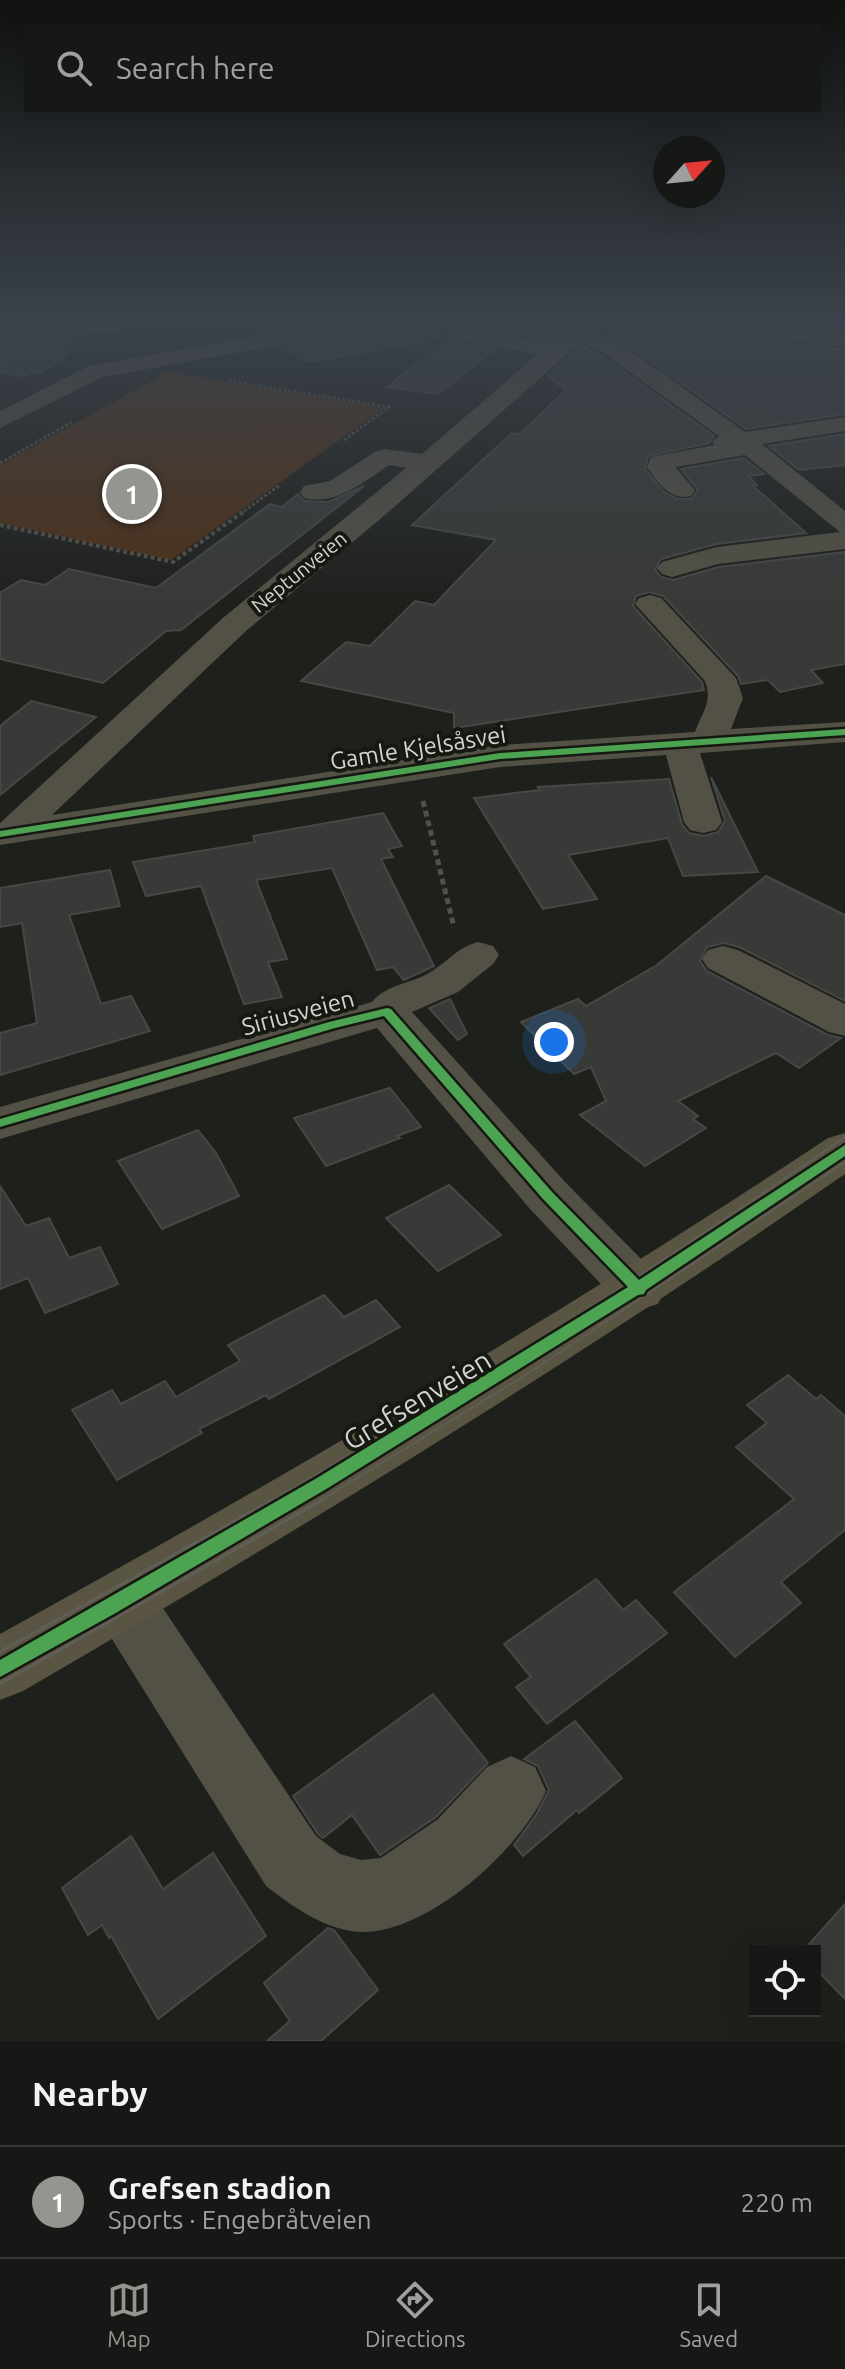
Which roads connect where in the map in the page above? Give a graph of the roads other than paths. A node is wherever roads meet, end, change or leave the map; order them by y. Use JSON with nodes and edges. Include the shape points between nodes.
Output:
{"nodes":[{"id":1,"x":483,"y":415,"type":"edge"},
{"id":2,"x":706,"y":415,"type":"edge"},
{"id":3,"x":845,"y":424,"type":"edge"},
{"id":4,"x":745,"y":443,"type":"junction"},
{"id":5,"x":700,"y":446,"type":"dead end"},
{"id":6,"x":428,"y":463,"type":"junction"},
{"id":7,"x":682,"y":490,"type":"dead end"},
{"id":8,"x":313,"y":492,"type":"dead end"},
{"id":9,"x":843,"y":525,"type":"edge"},
{"id":10,"x":672,"y":568,"type":"dead end"},
{"id":11,"x":650,"y":604,"type":"dead end"},
{"id":12,"x":845,"y":732,"type":"edge"},
{"id":13,"x":696,"y":742,"type":"junction"},
{"id":14,"x":703,"y":822,"type":"dead end"},
{"id":15,"x":6,"y":833,"type":"edge"},
{"id":16,"x":467,"y":946,"type":"road end"},
{"id":17,"x":723,"y":959,"type":"dead end"},
{"id":18,"x":387,"y":1012,"type":"junction"},
{"id":19,"x":845,"y":1022,"type":"edge"},
{"id":20,"x":0,"y":1123,"type":"edge"},
{"id":21,"x":845,"y":1150,"type":"edge"},
{"id":22,"x":639,"y":1290,"type":"junction"},
{"id":23,"x":122,"y":1600,"type":"junction"},
{"id":24,"x":0,"y":1669,"type":"edge"},
{"id":25,"x":511,"y":1791,"type":"dead end"}],
"edges":[{"from":1,"to":6,"type":"street","name":"Neptunveien"},
{"from":2,"to":4,"type":"street"},
{"from":3,"to":4,"type":"street"},
{"from":4,"to":5,"type":"street"},
{"from":4,"to":7,"type":"street","via":[[660,462]]},
{"from":4,"to":9,"type":"street"},
{"from":6,"to":8,"type":"street","via":[[384,457],[338,487]]},
{"from":6,"to":15,"type":"street","name":"Neptunveien","via":[[235,624]]},
{"from":9,"to":10,"type":"street"},
{"from":11,"to":13,"type":"street","via":[[727,692],[727,706],[712,730]]},
{"from":12,"to":13,"type":"street","name":"Gamle Kjelsåsvei"},
{"from":13,"to":14,"type":"street"},
{"from":13,"to":15,"type":"street","name":"Gamle Kjelsåsvei","via":[[500,756]]},
{"from":16,"to":18,"type":"street","via":[[463,962],[442,983],[392,1003]]},
{"from":17,"to":19,"type":"street"},
{"from":18,"to":20,"type":"street","name":"Siriusveien"},
{"from":18,"to":22,"type":"street","name":"Siriusveien","via":[[548,1196]]},
{"from":21,"to":22,"type":"main road","name":"Grefsenveien"},
{"from":22,"to":23,"type":"main road","name":"Grefsenveien"},
{"from":23,"to":24,"type":"main road","name":"Grefsenveien"},
{"from":23,"to":25,"type":"street","via":[[291,1861],[322,1885],[361,1896],[393,1893],[463,1844]]}]}
